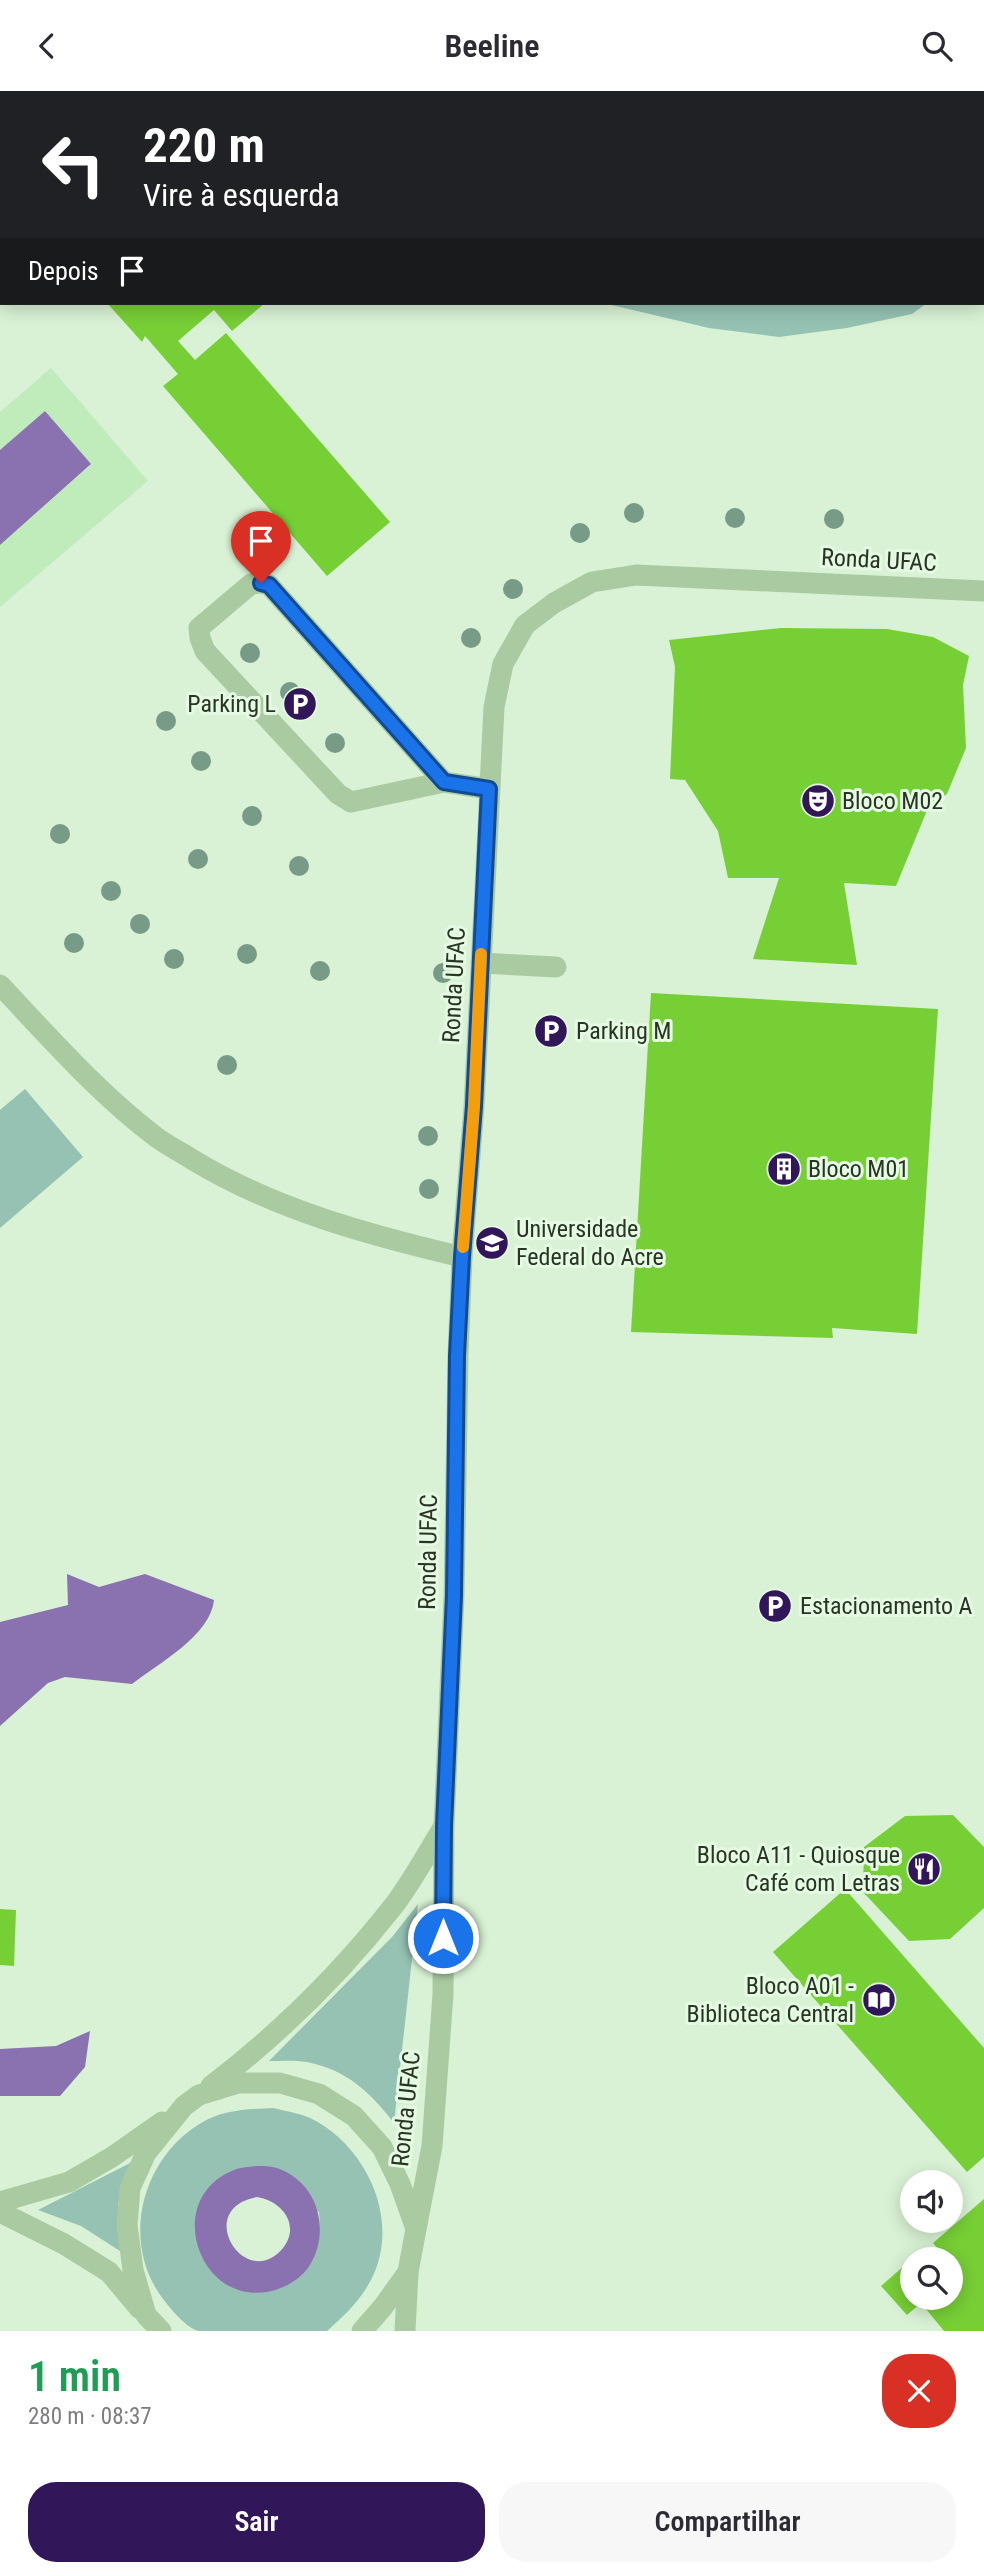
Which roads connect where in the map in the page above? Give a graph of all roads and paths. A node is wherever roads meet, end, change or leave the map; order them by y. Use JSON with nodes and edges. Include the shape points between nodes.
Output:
{"nodes":[{"id":1,"x":984,"y":591,"type":"edge"},
{"id":2,"x":444,"y":782,"type":"junction"},
{"id":3,"x":489,"y":789,"type":"junction"},
{"id":4,"x":481,"y":963,"type":"junction"},
{"id":5,"x":556,"y":967,"type":"dead end"},
{"id":6,"x":0,"y":985,"type":"edge"},
{"id":7,"x":462,"y":1257,"type":"junction"},
{"id":8,"x":444,"y":1826,"type":"junction"},
{"id":9,"x":191,"y":2101,"type":"junction"},
{"id":10,"x":0,"y":2201,"type":"edge"},
{"id":11,"x":0,"y":2212,"type":"edge"},
{"id":12,"x":416,"y":2229,"type":"junction"},
{"id":13,"x":408,"y":2272,"type":"junction"},
{"id":14,"x":146,"y":2315,"type":"junction"},
{"id":15,"x":161,"y":2331,"type":"edge"},
{"id":16,"x":362,"y":2331,"type":"edge"},
{"id":17,"x":405,"y":2331,"type":"edge"}],
"edges":[{"from":1,"to":3,"type":"street","name":"Ronda UFAC","via":[[636,575],[592,582],[525,625],[503,664],[494,707]]},
{"from":2,"to":2,"type":"street","via":[[269,585],[251,584],[199,628],[205,650],[338,794],[351,802]]},
{"from":2,"to":3,"type":"street"},
{"from":3,"to":4,"type":"street","name":"Ronda UFAC"},
{"from":4,"to":5,"type":"street"},
{"from":4,"to":7,"type":"street","name":"Ronda UFAC"},
{"from":6,"to":7,"type":"street","via":[[96,1087],[158,1139],[223,1178],[309,1215]]},
{"from":7,"to":8,"type":"street","name":"Ronda UFAC"},
{"from":8,"to":9,"type":"street","name":"Ronda UFAC","via":[[396,1903],[323,1987]]},
{"from":8,"to":12,"type":"street","name":"Ronda UFAC","via":[[443,1994],[432,2146]]},
{"from":9,"to":10,"type":"street","name":"Ronda UFAC","via":[[69,2182]]},
{"from":9,"to":12,"type":"street","via":[[239,2083],[280,2083],[319,2094],[354,2116],[382,2147]]},
{"from":9,"to":14,"type":"street","via":[[146,2153],[130,2188],[127,2225]]},
{"from":11,"to":14,"type":"street","via":[[64,2243],[109,2272]]},
{"from":12,"to":13,"type":"street","name":"Ronda UFAC"},
{"from":13,"to":16,"type":"street"},
{"from":13,"to":17,"type":"street"},
{"from":14,"to":15,"type":"street"}]}
